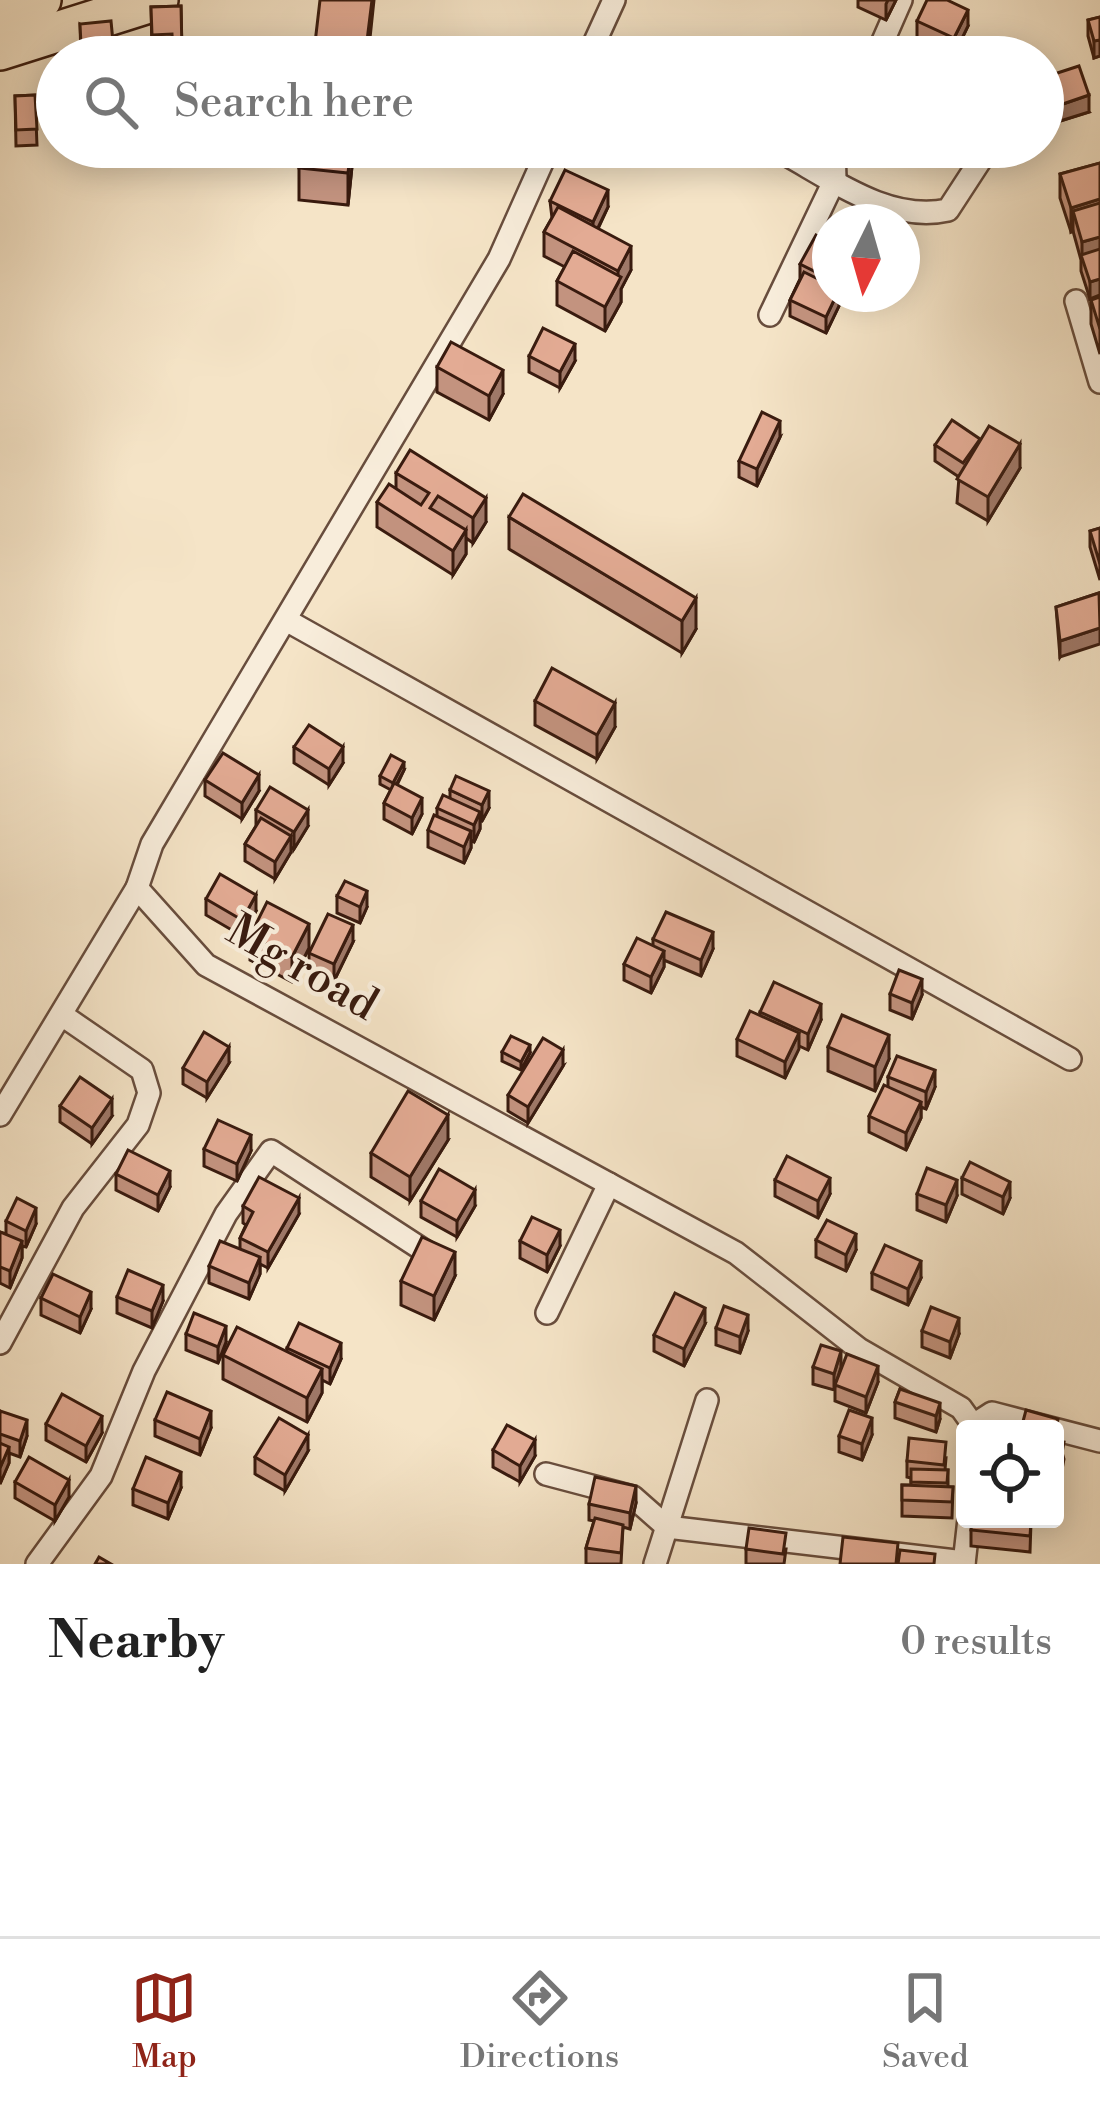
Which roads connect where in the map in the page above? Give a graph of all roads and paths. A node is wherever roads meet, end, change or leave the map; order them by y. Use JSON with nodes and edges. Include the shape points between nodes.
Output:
{"nodes":[{"id":1,"x":41,"y":0,"type":"edge"},
{"id":2,"x":158,"y":0,"type":"edge"},
{"id":3,"x":614,"y":0,"type":"edge"},
{"id":4,"x":901,"y":0,"type":"edge"},
{"id":5,"x":0,"y":12,"type":"edge"},
{"id":6,"x":44,"y":36,"type":"edge"},
{"id":7,"x":599,"y":36,"type":"edge"},
{"id":8,"x":885,"y":36,"type":"edge"},
{"id":9,"x":36,"y":39,"type":"edge"},
{"id":10,"x":0,"y":50,"type":"edge"},
{"id":11,"x":540,"y":168,"type":"edge"},
{"id":12,"x":813,"y":168,"type":"edge"},
{"id":13,"x":835,"y":168,"type":"edge"},
{"id":14,"x":975,"y":168,"type":"edge"},
{"id":15,"x":835,"y":179,"type":"junction"},
{"id":16,"x":1085,"y":307,"type":"edge"},
{"id":17,"x":770,"y":315,"type":"dead end"},
{"id":18,"x":1100,"y":382,"type":"edge"},
{"id":19,"x":286,"y":620,"type":"junction"},
{"id":20,"x":137,"y":888,"type":"junction"},
{"id":21,"x":62,"y":1015,"type":"junction"},
{"id":22,"x":1070,"y":1059,"type":"dead end"},
{"id":23,"x":0,"y":1115,"type":"edge"},
{"id":24,"x":609,"y":1184,"type":"junction"},
{"id":25,"x":453,"y":1269,"type":"edge"},
{"id":26,"x":547,"y":1313,"type":"dead end"},
{"id":27,"x":0,"y":1343,"type":"edge"},
{"id":28,"x":707,"y":1400,"type":"dead end"},
{"id":29,"x":970,"y":1420,"type":"edge"},
{"id":30,"x":983,"y":1420,"type":"edge"},
{"id":31,"x":1019,"y":1420,"type":"edge"},
{"id":32,"x":1064,"y":1432,"type":"edge"},
{"id":33,"x":1100,"y":1441,"type":"edge"},
{"id":34,"x":546,"y":1474,"type":"dead end"},
{"id":35,"x":668,"y":1527,"type":"junction"},
{"id":36,"x":968,"y":1528,"type":"edge"},
{"id":37,"x":964,"y":1563,"type":"edge"},
{"id":38,"x":37,"y":1564,"type":"edge"},
{"id":39,"x":655,"y":1564,"type":"edge"}],
"edges":[{"from":1,"to":5,"type":"highway"},
{"from":2,"to":6,"type":"highway"},
{"from":3,"to":7,"type":"street"},
{"from":4,"to":8,"type":"street"},
{"from":9,"to":10,"type":"highway"},
{"from":11,"to":19,"type":"street","via":[[499,259]]},
{"from":12,"to":15,"type":"street"},
{"from":13,"to":15,"type":"street"},
{"from":14,"to":15,"type":"street","via":[[948,210],[924,215],[889,209]]},
{"from":15,"to":17,"type":"street"},
{"from":16,"to":18,"type":"street"},
{"from":19,"to":20,"type":"street","via":[[152,844]]},
{"from":19,"to":22,"type":"street"},
{"from":20,"to":21,"type":"street"},
{"from":20,"to":24,"type":"street","name":"Mg road","via":[[206,964]]},
{"from":21,"to":23,"type":"street"},
{"from":21,"to":27,"type":"street","via":[[142,1070],[149,1093],[139,1125],[74,1208]]},
{"from":24,"to":26,"type":"street"},
{"from":24,"to":29,"type":"street","name":"Mg road","via":[[736,1253],[859,1349]]},
{"from":25,"to":38,"type":"street","via":[[271,1150],[226,1214],[144,1371],[101,1476]]},
{"from":28,"to":35,"type":"street"},
{"from":30,"to":31,"type":"street","via":[[992,1413]]},
{"from":32,"to":33,"type":"street"},
{"from":34,"to":35,"type":"street","via":[[633,1497]]},
{"from":35,"to":37,"type":"street"},
{"from":35,"to":39,"type":"street"},
{"from":36,"to":37,"type":"street"}]}
